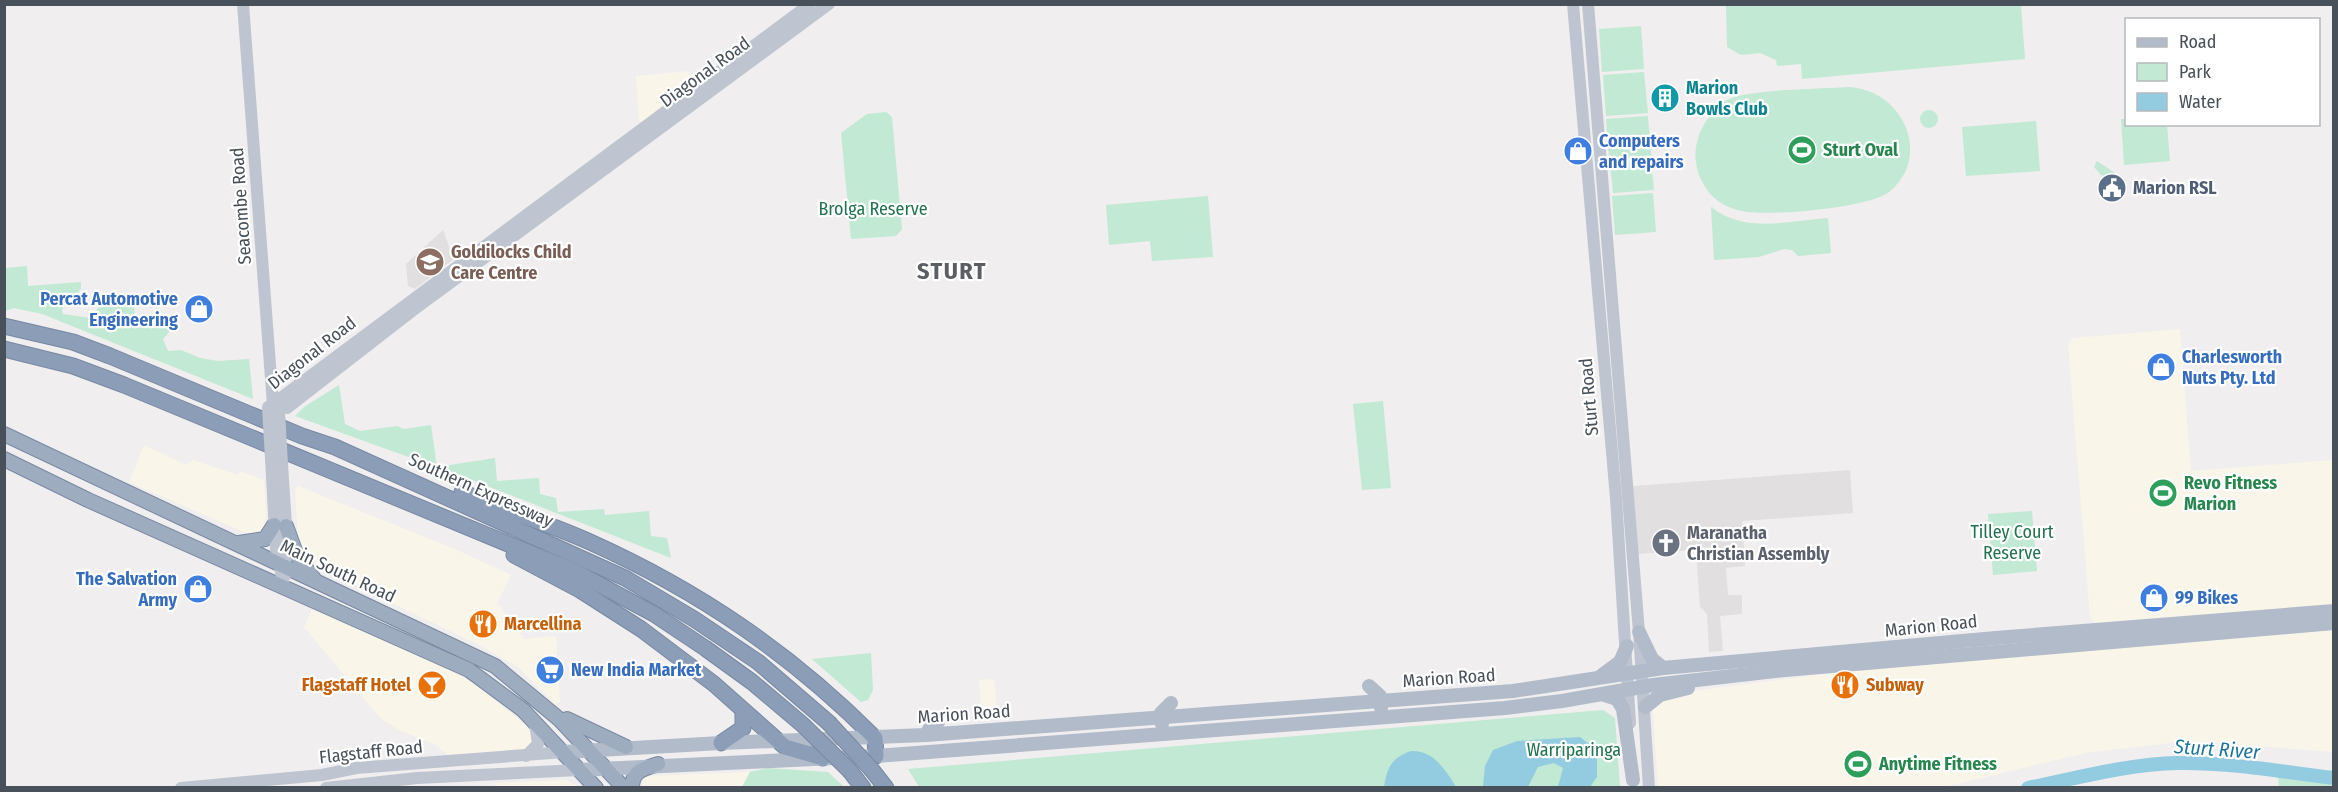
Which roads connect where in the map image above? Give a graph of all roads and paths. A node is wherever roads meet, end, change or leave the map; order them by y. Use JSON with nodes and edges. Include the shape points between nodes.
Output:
{"nodes":[{"id":1,"x":243,"y":4,"type":"edge"},
{"id":2,"x":810,"y":4,"type":"edge"},
{"id":3,"x":829,"y":4,"type":"edge"},
{"id":4,"x":1573,"y":4,"type":"edge"},
{"id":5,"x":1588,"y":4,"type":"edge"},
{"id":6,"x":756,"y":50,"type":"junction"},
{"id":7,"x":4,"y":326,"type":"edge"},
{"id":8,"x":4,"y":349,"type":"edge"},
{"id":9,"x":274,"y":408,"type":"junction"},
{"id":10,"x":4,"y":434,"type":"edge"},
{"id":11,"x":335,"y":447,"type":"junction"},
{"id":12,"x":4,"y":459,"type":"edge"},
{"id":13,"x":97,"y":479,"type":"junction"},
{"id":14,"x":1622,"y":497,"type":"junction"},
{"id":15,"x":88,"y":500,"type":"junction"},
{"id":16,"x":433,"y":515,"type":"junction"},
{"id":17,"x":280,"y":525,"type":"junction"},
{"id":18,"x":239,"y":543,"type":"junction"},
{"id":19,"x":282,"y":565,"type":"junction"},
{"id":20,"x":314,"y":580,"type":"junction"},
{"id":21,"x":284,"y":586,"type":"junction"},
{"id":22,"x":2334,"y":612,"type":"edge"},
{"id":23,"x":2334,"y":623,"type":"edge"},
{"id":24,"x":1639,"y":632,"type":"junction"},
{"id":25,"x":1627,"y":646,"type":"junction"},
{"id":26,"x":1872,"y":650,"type":"junction"},
{"id":27,"x":1898,"y":660,"type":"junction"},
{"id":28,"x":1663,"y":668,"type":"junction"},
{"id":29,"x":1641,"y":670,"type":"junction"},
{"id":30,"x":1627,"y":673,"type":"junction"},
{"id":31,"x":1728,"y":676,"type":"junction"},
{"id":32,"x":1599,"y":678,"type":"junction"},
{"id":33,"x":1369,"y":686,"type":"dead end"},
{"id":34,"x":1643,"y":687,"type":"junction"},
{"id":35,"x":1628,"y":689,"type":"junction"},
{"id":36,"x":1600,"y":694,"type":"junction"},
{"id":37,"x":1381,"y":702,"type":"junction"},
{"id":38,"x":1171,"y":703,"type":"dead end"},
{"id":39,"x":1280,"y":707,"type":"junction"},
{"id":40,"x":1645,"y":707,"type":"junction"},
{"id":41,"x":551,"y":712,"type":"junction"},
{"id":42,"x":743,"y":712,"type":"junction"},
{"id":43,"x":1161,"y":718,"type":"junction"},
{"id":44,"x":1371,"y":718,"type":"junction"},
{"id":45,"x":938,"y":722,"type":"dead end"},
{"id":46,"x":535,"y":723,"type":"junction"},
{"id":47,"x":1109,"y":723,"type":"junction"},
{"id":48,"x":1296,"y":724,"type":"junction"},
{"id":49,"x":1189,"y":732,"type":"junction"},
{"id":50,"x":926,"y":735,"type":"junction"},
{"id":51,"x":875,"y":738,"type":"junction"},
{"id":52,"x":1100,"y":739,"type":"junction"},
{"id":53,"x":777,"y":741,"type":"junction"},
{"id":54,"x":721,"y":742,"type":"junction"},
{"id":55,"x":626,"y":747,"type":"junction"},
{"id":56,"x":590,"y":749,"type":"junction"},
{"id":57,"x":943,"y":751,"type":"junction"},
{"id":58,"x":564,"y":752,"type":"junction"},
{"id":59,"x":525,"y":756,"type":"junction"},
{"id":60,"x":823,"y":758,"type":"junction"},
{"id":61,"x":874,"y":763,"type":"junction"},
{"id":62,"x":428,"y":764,"type":"junction"},
{"id":63,"x":658,"y":764,"type":"junction"},
{"id":64,"x":405,"y":765,"type":"junction"},
{"id":65,"x":606,"y":768,"type":"junction"},
{"id":66,"x":579,"y":770,"type":"junction"},
{"id":67,"x":417,"y":778,"type":"junction"},
{"id":68,"x":1633,"y":784,"type":"edge"},
{"id":69,"x":182,"y":788,"type":"edge"},
{"id":70,"x":326,"y":788,"type":"edge"},
{"id":71,"x":596,"y":788,"type":"edge"},
{"id":72,"x":624,"y":788,"type":"edge"},
{"id":73,"x":632,"y":788,"type":"edge"},
{"id":74,"x":863,"y":788,"type":"edge"},
{"id":75,"x":886,"y":788,"type":"edge"},
{"id":76,"x":1649,"y":788,"type":"edge"}],
"edges":[{"from":1,"to":9,"type":"main road","name":"Seacombe Road"},
{"from":2,"to":6,"type":"main road","name":"Diagonal Road"},
{"from":3,"to":6,"type":"main road","name":"Diagonal Road"},
{"from":4,"to":14,"type":"main road","name":"Sturt Road"},
{"from":5,"to":14,"type":"main road","name":"Sturt Road"},
{"from":6,"to":9,"type":"main road","name":"Diagonal Road"},
{"from":7,"to":11,"type":"highway","name":"Southern Expressway","via":[[73,342]]},
{"from":8,"to":16,"type":"highway","name":"Southern Expressway","via":[[73,366],[124,385]]},
{"from":9,"to":17,"type":"main road","name":"Seacombe Road","bridge":true},
{"from":10,"to":13,"type":"highway","name":"Main South Road"},
{"from":11,"to":51,"type":"highway","via":[[553,526],[648,570],[772,646]]},
{"from":11,"to":61,"type":"highway","name":"Southern Expressway","bridge":true,"via":[[634,583],[758,662]]},
{"from":12,"to":15,"type":"highway","name":"Main South Road"},
{"from":13,"to":15,"type":"highway"},
{"from":13,"to":18,"type":"highway","name":"Main South Road"},
{"from":14,"to":24,"type":"main road","name":"Sturt Road"},
{"from":14,"to":25,"type":"main road","name":"Sturt Road"},
{"from":15,"to":21,"type":"highway","name":"Main South Road"},
{"from":16,"to":42,"type":"highway","via":[[562,580],[627,619],[700,673]]},
{"from":16,"to":74,"type":"highway","name":"Southern Expressway","bridge":true,"via":[[507,542],[654,614],[752,682],[803,725]]},
{"from":17,"to":18,"type":"highway","via":[[266,539]]},
{"from":17,"to":19,"type":"main road","name":"Seacombe Road"},
{"from":17,"to":20,"type":"highway"},
{"from":18,"to":19,"type":"highway","name":"Main South Road"},
{"from":19,"to":20,"type":"highway","name":"Main South Road"},
{"from":19,"to":21,"type":"main road","name":"Seacombe Road"},
{"from":20,"to":41,"type":"highway","name":"Main South Road","via":[[495,666]]},
{"from":21,"to":46,"type":"highway","name":"Main South Road","via":[[469,670]]},
{"from":22,"to":26,"type":"main road","name":"Marion Road"},
{"from":23,"to":27,"type":"main road","name":"Marion Road"},
{"from":24,"to":28,"type":"main road","via":[[1652,659]]},
{"from":24,"to":29,"type":"main road","name":"Sturt Road"},
{"from":25,"to":30,"type":"main road","name":"Sturt Road"},
{"from":25,"to":32,"type":"main road","via":[[1620,662]]},
{"from":26,"to":27,"type":"main road"},
{"from":26,"to":28,"type":"main road","name":"Marion Road"},
{"from":27,"to":31,"type":"main road","name":"Marion Road"},
{"from":28,"to":29,"type":"main road","name":"Marion Road"},
{"from":29,"to":30,"type":"main road","name":"Marion Road"},
{"from":29,"to":34,"type":"main road","name":"Sturt Road"},
{"from":30,"to":32,"type":"main road","name":"Marion Road"},
{"from":30,"to":35,"type":"main road","name":"Sturt Road"},
{"from":31,"to":34,"type":"main road","name":"Marion Road"},
{"from":31,"to":40,"type":"main road","via":[[1660,695]]},
{"from":32,"to":37,"type":"main road","name":"Marion Road","via":[[1513,692]]},
{"from":33,"to":37,"type":"main road","via":[[1379,694]]},
{"from":34,"to":35,"type":"main road","name":"Marion Road"},
{"from":34,"to":40,"type":"main road","name":"Sturt Road"},
{"from":35,"to":36,"type":"main road","name":"Marion Road"},
{"from":35,"to":68,"type":"main road","name":"Sturt Road"},
{"from":36,"to":44,"type":"main road","name":"Marion Road","via":[[1515,707]]},
{"from":36,"to":68,"type":"main road","via":[[1617,699],[1623,709]]},
{"from":37,"to":39,"type":"main road","name":"Marion Road"},
{"from":37,"to":44,"type":"main road","via":[[1380,711]]},
{"from":38,"to":43,"type":"main road","via":[[1162,710]]},
{"from":39,"to":43,"type":"main road","name":"Marion Road"},
{"from":39,"to":48,"type":"main road","via":[[1298,715]]},
{"from":40,"to":76,"type":"main road","name":"Sturt Road"},
{"from":41,"to":55,"type":"highway"},
{"from":41,"to":56,"type":"highway","name":"Main South Road"},
{"from":42,"to":53,"type":"highway"},
{"from":42,"to":54,"type":"highway","via":[[743,728]]},
{"from":43,"to":47,"type":"main road","name":"Marion Road"},
{"from":43,"to":49,"type":"main road","via":[[1164,726]]},
{"from":44,"to":48,"type":"main road","name":"Marion Road"},
{"from":45,"to":50,"type":"main road"},
{"from":46,"to":58,"type":"highway","name":"Main South Road"},
{"from":46,"to":59,"type":"main road","via":[[538,744]]},
{"from":47,"to":50,"type":"main road","name":"Marion Road"},
{"from":47,"to":52,"type":"main road"},
{"from":48,"to":49,"type":"main road","name":"Marion Road"},
{"from":49,"to":52,"type":"main road","name":"Marion Road"},
{"from":50,"to":51,"type":"main road","name":"Marion Road"},
{"from":50,"to":57,"type":"main road"},
{"from":51,"to":53,"type":"main road","name":"Marion Road"},
{"from":51,"to":61,"type":"highway"},
{"from":52,"to":57,"type":"main road","name":"Marion Road"},
{"from":53,"to":54,"type":"main road","name":"Marion Road"},
{"from":53,"to":60,"type":"highway","via":[[791,750]]},
{"from":54,"to":55,"type":"main road","name":"Marion Road"},
{"from":55,"to":56,"type":"main road","name":"Marion Road"},
{"from":56,"to":58,"type":"main road","name":"Marion Road"},
{"from":56,"to":65,"type":"highway","name":"Main South Road"},
{"from":57,"to":61,"type":"main road","name":"Marion Road"},
{"from":58,"to":59,"type":"main road","name":"Flagstaff Road"},
{"from":58,"to":66,"type":"highway","name":"Main South Road"},
{"from":59,"to":62,"type":"main road","name":"Flagstaff Road"},
{"from":60,"to":61,"type":"main road","name":"Marion Road"},
{"from":60,"to":63,"type":"main road","name":"Marion Road"},
{"from":61,"to":75,"type":"highway","name":"Southern Expressway"},
{"from":62,"to":64,"type":"main road","name":"Flagstaff Road"},
{"from":62,"to":67,"type":"main road"},
{"from":63,"to":65,"type":"main road","name":"Marion Road"},
{"from":63,"to":73,"type":"highway","via":[[638,771],[632,777]]},
{"from":64,"to":67,"type":"main road"},
{"from":64,"to":69,"type":"main road","name":"Flagstaff Road"},
{"from":65,"to":66,"type":"main road","name":"Marion Road"},
{"from":65,"to":72,"type":"highway","name":"Main South Road"},
{"from":66,"to":67,"type":"main road","name":"Flagstaff Road"},
{"from":66,"to":71,"type":"highway","name":"Main South Road"},
{"from":67,"to":70,"type":"main road","name":"Flagstaff Road"}]}
